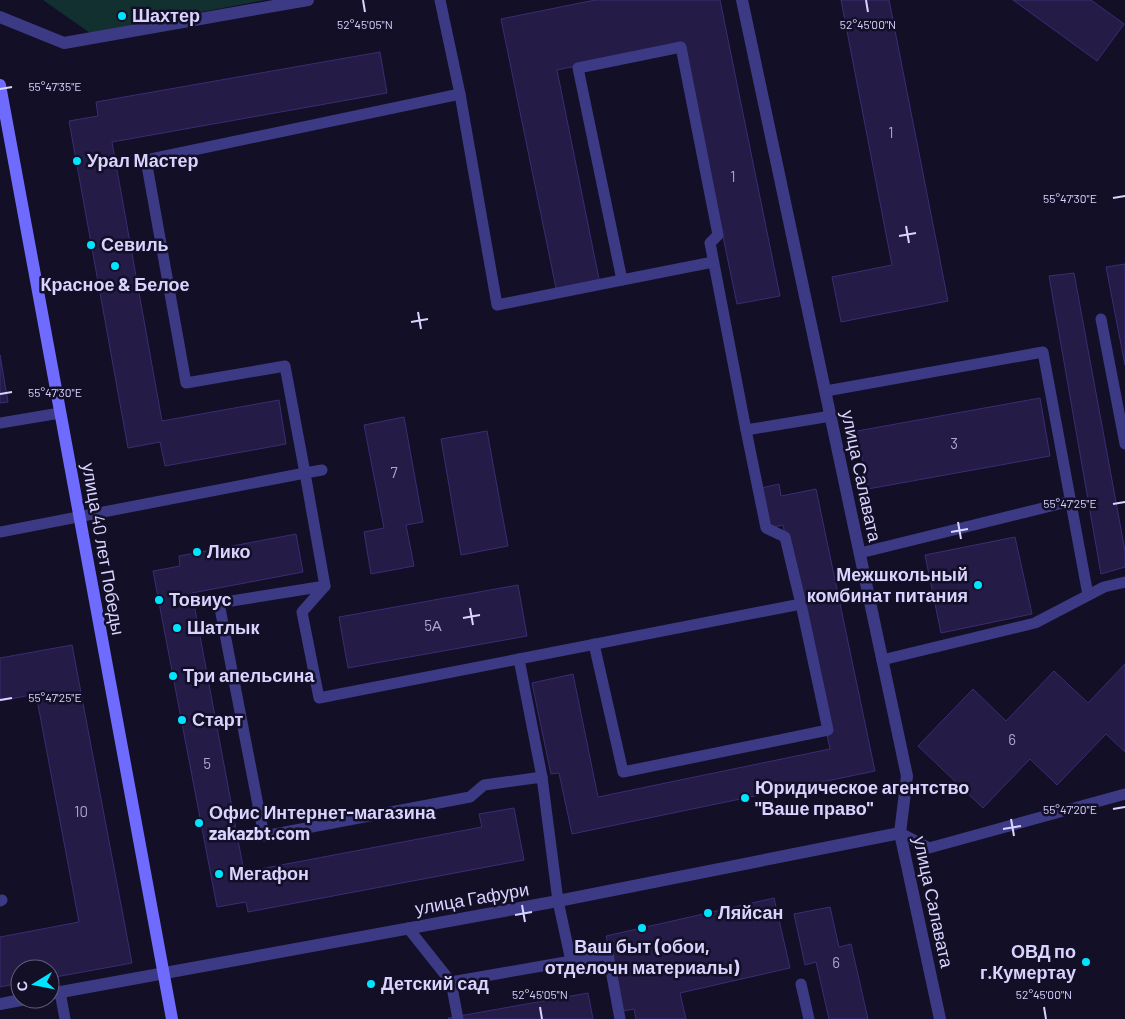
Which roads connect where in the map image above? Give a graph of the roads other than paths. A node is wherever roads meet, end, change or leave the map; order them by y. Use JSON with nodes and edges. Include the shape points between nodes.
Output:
{"nodes":[{"id":1,"x":308,"y":0,"type":"edge"},
{"id":2,"x":440,"y":0,"type":"edge"},
{"id":3,"x":742,"y":0,"type":"edge"},
{"id":4,"x":0,"y":17,"type":"edge"},
{"id":5,"x":0,"y":85,"type":"edge"},
{"id":6,"x":460,"y":94,"type":"junction"},
{"id":7,"x":713,"y":262,"type":"junction"},
{"id":8,"x":622,"y":280,"type":"junction"},
{"id":9,"x":1101,"y":319,"type":"dead end"},
{"id":10,"x":826,"y":391,"type":"junction"},
{"id":11,"x":60,"y":413,"type":"junction"},
{"id":12,"x":831,"y":416,"type":"junction"},
{"id":13,"x":0,"y":423,"type":"edge"},
{"id":14,"x":746,"y":430,"type":"junction"},
{"id":15,"x":1125,"y":444,"type":"edge"},
{"id":16,"x":322,"y":470,"type":"dead end"},
{"id":17,"x":305,"y":473,"type":"junction"},
{"id":18,"x":1071,"y":502,"type":"junction"},
{"id":19,"x":79,"y":517,"type":"junction"},
{"id":20,"x":0,"y":532,"type":"edge"},
{"id":21,"x":860,"y":553,"type":"junction"},
{"id":22,"x":1125,"y":582,"type":"edge"},
{"id":23,"x":325,"y":586,"type":"junction"},
{"id":24,"x":1088,"y":595,"type":"junction"},
{"id":25,"x":801,"y":604,"type":"junction"},
{"id":26,"x":594,"y":644,"type":"junction"},
{"id":27,"x":520,"y":659,"type":"junction"},
{"id":28,"x":882,"y":660,"type":"junction"},
{"id":29,"x":542,"y":777,"type":"junction"},
{"id":30,"x":1125,"y":794,"type":"edge"},
{"id":31,"x":900,"y":833,"type":"junction"},
{"id":32,"x":558,"y":901,"type":"junction"},
{"id":33,"x":408,"y":928,"type":"junction"},
{"id":34,"x":571,"y":961,"type":"junction"},
{"id":35,"x":162,"y":972,"type":"junction"},
{"id":36,"x":451,"y":982,"type":"junction"},
{"id":37,"x":802,"y":984,"type":"dead end"},
{"id":38,"x":60,"y":992,"type":"edge"},
{"id":39,"x":60,"y":1006,"type":"edge"},
{"id":40,"x":65,"y":1019,"type":"edge"},
{"id":41,"x":172,"y":1019,"type":"edge"},
{"id":42,"x":458,"y":1019,"type":"edge"},
{"id":43,"x":620,"y":1019,"type":"edge"},
{"id":44,"x":809,"y":1019,"type":"edge"},
{"id":45,"x":940,"y":1019,"type":"edge"}],
"edges":[{"from":1,"to":4,"type":"street","via":[[64,43]]},
{"from":2,"to":6,"type":"lane"},
{"from":3,"to":10,"type":"street","name":"улица Салавата"},
{"from":5,"to":11,"type":"main road","name":"улица 40 лет Победы"},
{"from":6,"to":8,"type":"lane","via":[[497,305]]},
{"from":6,"to":17,"type":"lane","via":[[146,160],[186,383],[286,366]]},
{"from":7,"to":8,"type":"lane"},
{"from":7,"to":8,"type":"lane","via":[[710,243],[718,234],[681,47],[578,68]]},
{"from":7,"to":14,"type":"lane"},
{"from":9,"to":15,"type":"lane"},
{"from":10,"to":12,"type":"street","name":"улица Салавата"},
{"from":10,"to":18,"type":"lane","via":[[1043,352]]},
{"from":11,"to":13,"type":"lane"},
{"from":11,"to":19,"type":"main road","name":"улица 40 лет Победы"},
{"from":12,"to":14,"type":"lane"},
{"from":12,"to":21,"type":"street","name":"улица Салавата"},
{"from":14,"to":25,"type":"lane","via":[[766,528],[785,537]]},
{"from":16,"to":17,"type":"lane"},
{"from":17,"to":19,"type":"lane"},
{"from":17,"to":23,"type":"lane"},
{"from":18,"to":21,"type":"lane"},
{"from":18,"to":24,"type":"lane"},
{"from":19,"to":20,"type":"lane"},
{"from":19,"to":35,"type":"main road","name":"улица 40 лет Победы"},
{"from":21,"to":28,"type":"street","name":"улица Салавата"},
{"from":22,"to":24,"type":"lane"},
{"from":23,"to":27,"type":"lane","via":[[302,612],[319,698]]},
{"from":23,"to":29,"type":"lane","via":[[219,604],[264,836],[470,797],[484,785]]},
{"from":24,"to":28,"type":"lane","via":[[1035,623]]},
{"from":25,"to":26,"type":"lane"},
{"from":25,"to":26,"type":"lane","via":[[828,730],[623,772]]},
{"from":26,"to":27,"type":"lane"},
{"from":27,"to":29,"type":"lane"},
{"from":28,"to":31,"type":"street","name":"улица Салавата","via":[[907,776]]},
{"from":29,"to":32,"type":"lane"},
{"from":30,"to":31,"type":"lane","via":[[930,848]]},
{"from":31,"to":32,"type":"street","name":"улица Гафури"},
{"from":31,"to":45,"type":"street","name":"улица Салавата"},
{"from":32,"to":33,"type":"street","name":"улица Гафури"},
{"from":32,"to":34,"type":"lane"},
{"from":33,"to":35,"type":"street","name":"улица Гафури"},
{"from":33,"to":36,"type":"lane"},
{"from":34,"to":36,"type":"lane"},
{"from":34,"to":43,"type":"lane","via":[[608,954]]},
{"from":35,"to":38,"type":"street","name":"улица Гафури"},
{"from":35,"to":41,"type":"main road","name":"улица 40 лет Победы"},
{"from":36,"to":42,"type":"lane"},
{"from":37,"to":44,"type":"lane"},
{"from":39,"to":40,"type":"lane"}]}
